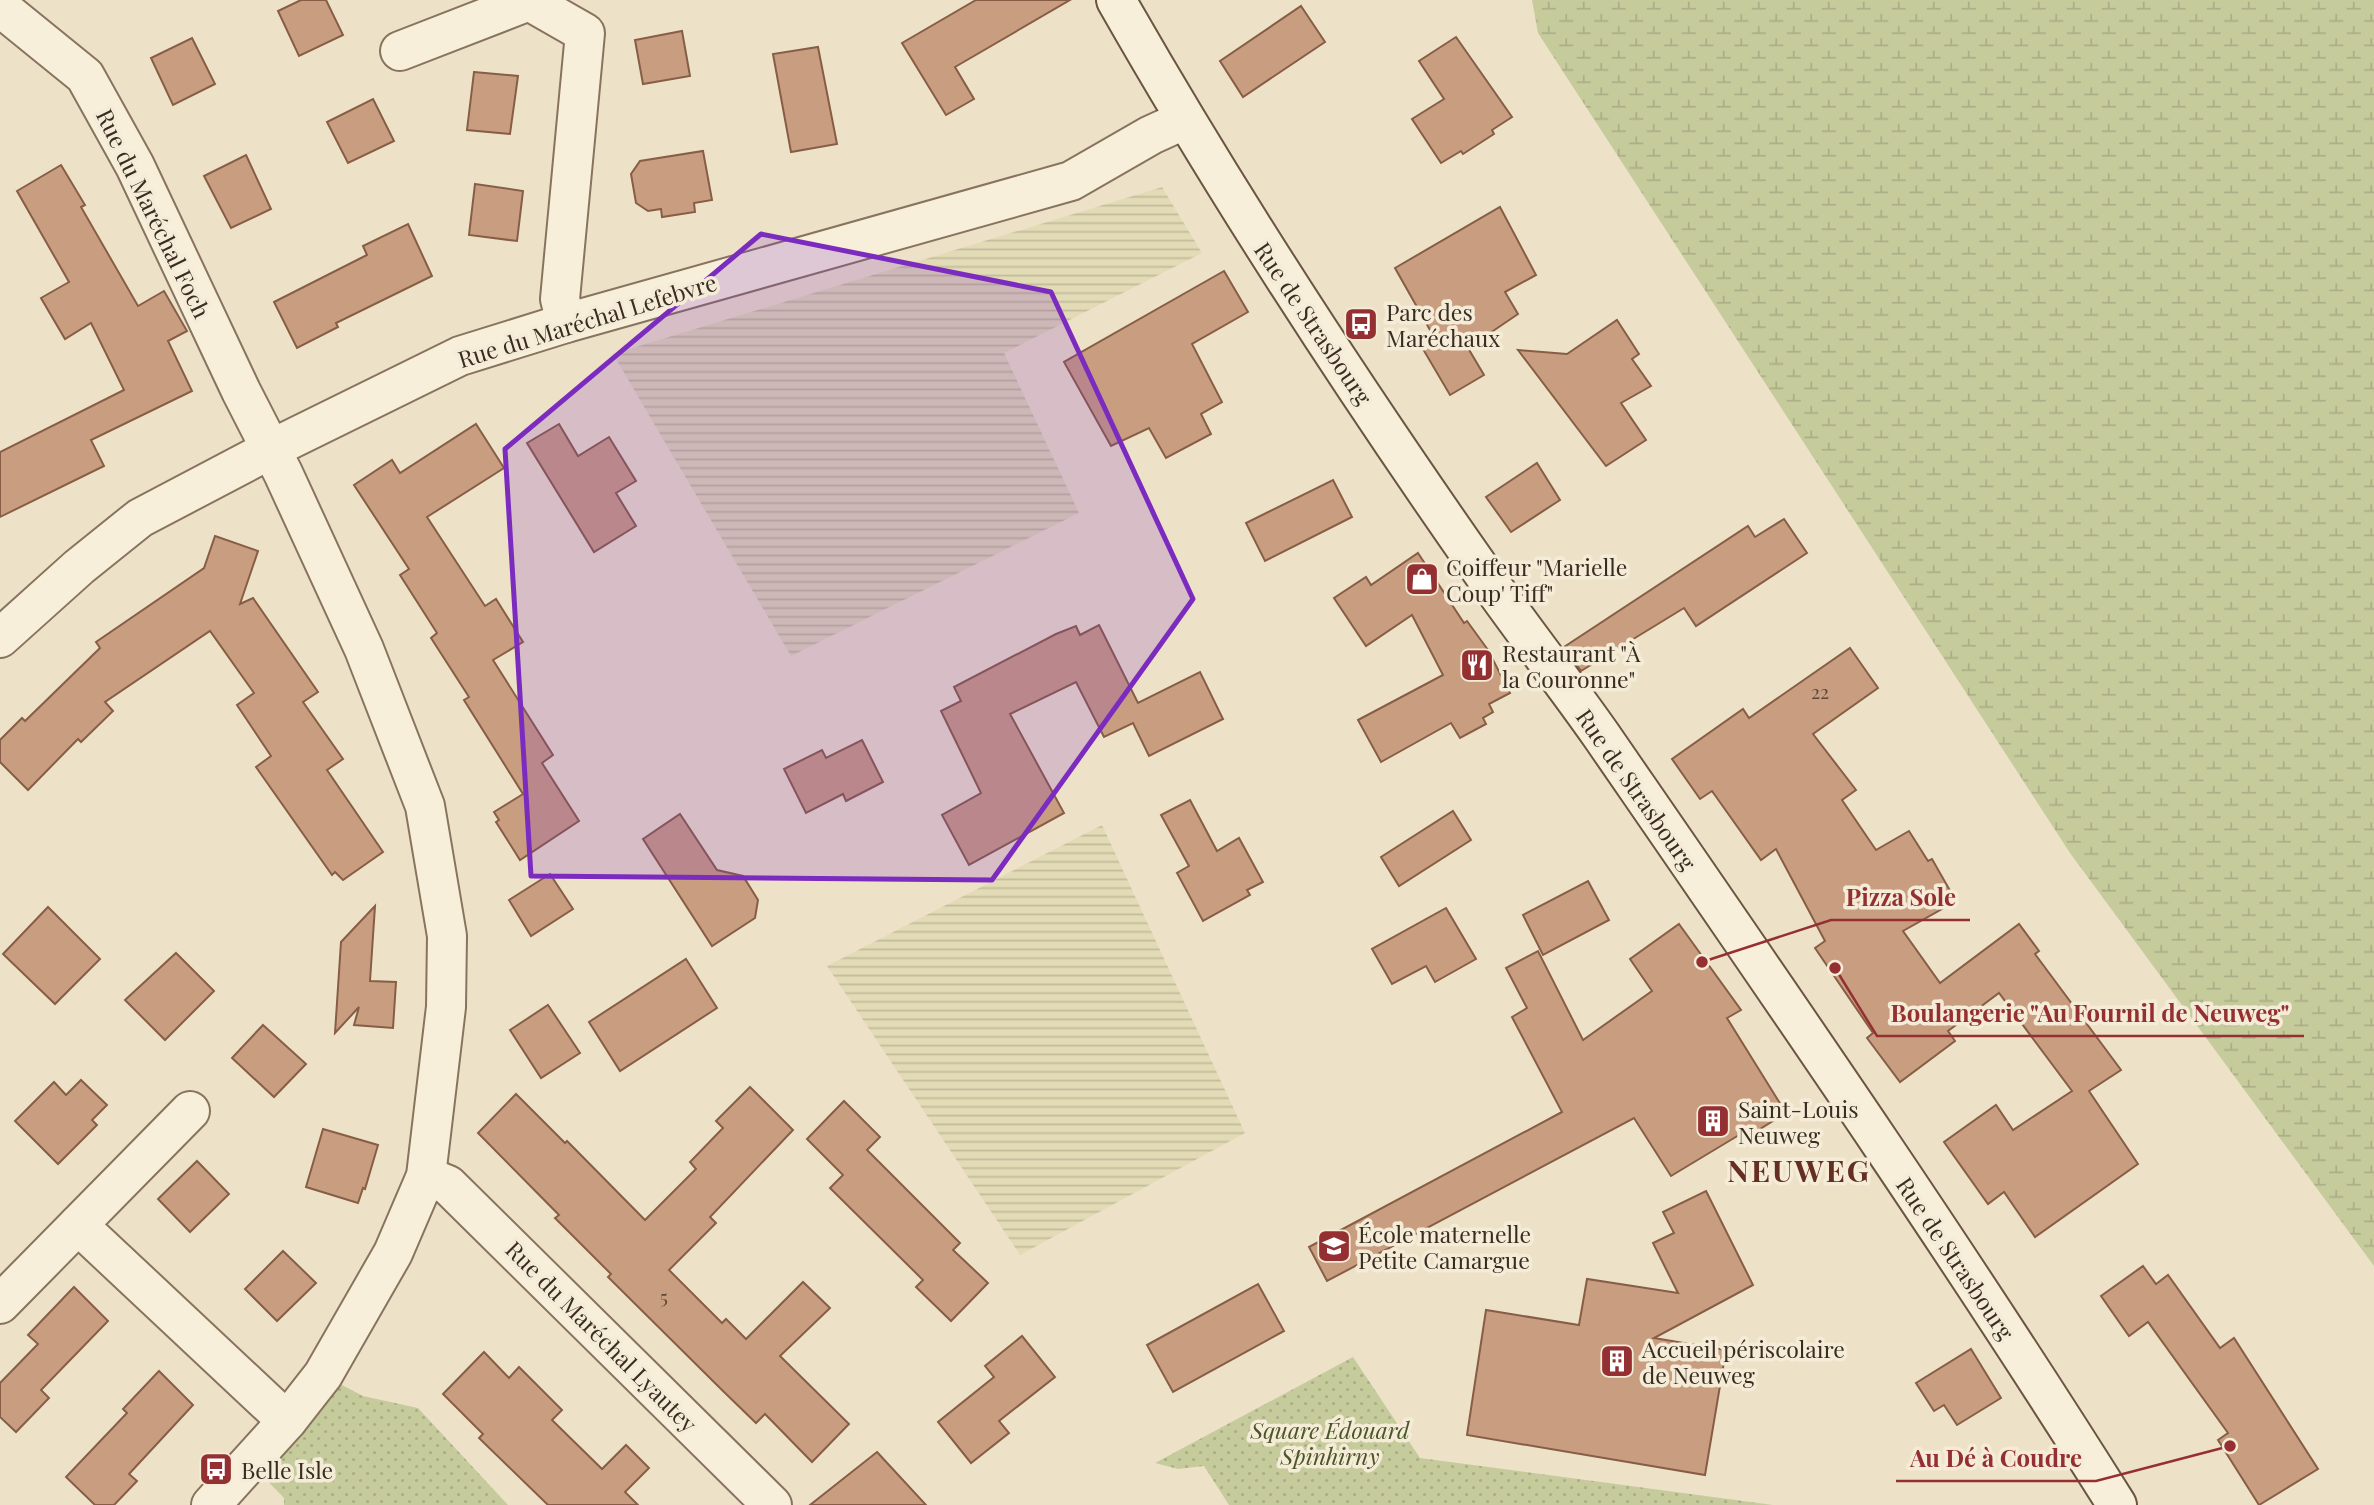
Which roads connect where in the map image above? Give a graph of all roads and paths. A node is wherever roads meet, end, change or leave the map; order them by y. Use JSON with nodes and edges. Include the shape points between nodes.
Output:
{"nodes":[{"id":1,"x":1116,"y":0,"type":"edge"},
{"id":2,"x":0,"y":8,"type":"edge"},
{"id":3,"x":400,"y":51,"type":"dead end"},
{"id":4,"x":1184,"y":120,"type":"junction"},
{"id":5,"x":566,"y":323,"type":"junction"},
{"id":6,"x":271,"y":449,"type":"junction"},
{"id":7,"x":0,"y":638,"type":"edge"},
{"id":8,"x":190,"y":1111,"type":"dead end"},
{"id":9,"x":426,"y":1176,"type":"junction"},
{"id":10,"x":78,"y":1225,"type":"junction"},
{"id":11,"x":0,"y":1304,"type":"edge"},
{"id":12,"x":287,"y":1421,"type":"junction"},
{"id":13,"x":211,"y":1505,"type":"edge"},
{"id":14,"x":772,"y":1505,"type":"edge"},
{"id":15,"x":2117,"y":1505,"type":"edge"}],
"edges":[{"from":1,"to":4,"type":"street","name":"Rue de Strasbourg"},
{"from":2,"to":6,"type":"street","name":"Rue du Maréchal Foch","via":[[85,76],[135,166]]},
{"from":3,"to":5,"type":"street","via":[[529,1],[585,33],[560,299]]},
{"from":4,"to":5,"type":"street","name":"Rue du Maréchal Lefebvre","via":[[1070,181]]},
{"from":4,"to":15,"type":"street","name":"Rue de Strasbourg","via":[[1264,248],[1471,556],[1598,731],[1903,1178]]},
{"from":5,"to":6,"type":"street","name":"Rue du Maréchal Lefebvre","via":[[460,356]]},
{"from":6,"to":7,"type":"street","name":"Rue du Maréchal Lefebvre","via":[[140,518]]},
{"from":6,"to":9,"type":"street","name":"Rue du Maréchal Foch","via":[[364,649],[425,806],[447,936],[446,1007]]},
{"from":8,"to":10,"type":"street"},
{"from":9,"to":12,"type":"street","name":"Rue du Maréchal Foch","via":[[393,1253],[323,1375]]},
{"from":9,"to":14,"type":"street","name":"Rue du Maréchal Lyautey","via":[[448,1185]]},
{"from":10,"to":11,"type":"street"},
{"from":10,"to":12,"type":"street"},
{"from":12,"to":13,"type":"street","name":"Rue du Maréchal Foch"}]}
